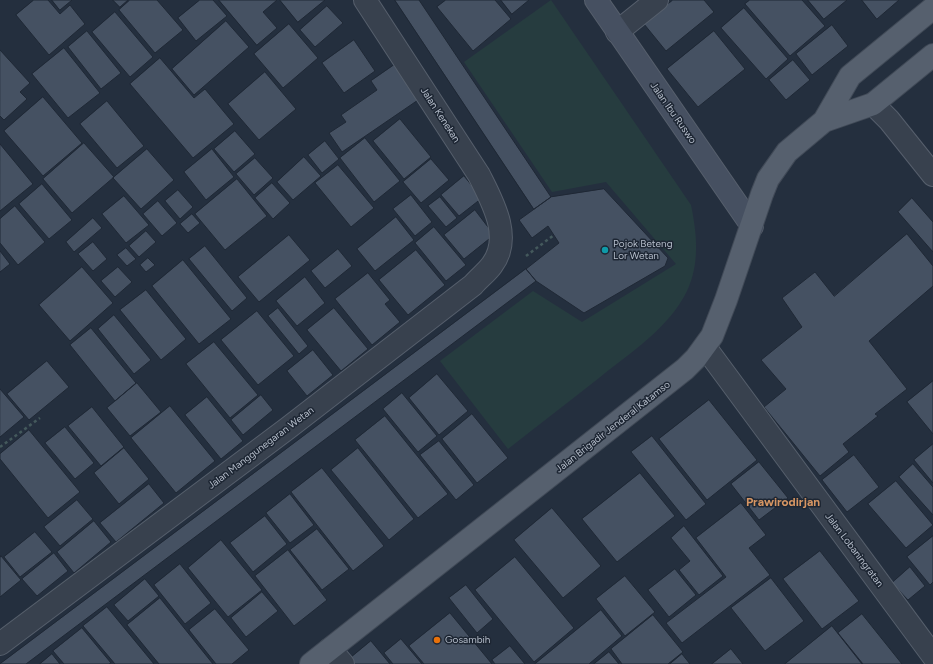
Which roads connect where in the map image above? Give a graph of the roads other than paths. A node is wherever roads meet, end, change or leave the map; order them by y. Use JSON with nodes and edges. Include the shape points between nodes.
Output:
{"nodes":[{"id":1,"x":365,"y":0,"type":"edge"},
{"id":2,"x":596,"y":0,"type":"edge"},
{"id":3,"x":657,"y":0,"type":"edge"},
{"id":4,"x":933,"y":8,"type":"edge"},
{"id":5,"x":618,"y":32,"type":"junction"},
{"id":6,"x":933,"y":55,"type":"edge"},
{"id":7,"x":873,"y":104,"type":"junction"},
{"id":8,"x":824,"y":121,"type":"junction"},
{"id":9,"x":933,"y":174,"type":"edge"},
{"id":10,"x":752,"y":226,"type":"junction"},
{"id":11,"x":501,"y":236,"type":"joint"},
{"id":12,"x":704,"y":347,"type":"junction"},
{"id":13,"x":0,"y":644,"type":"edge"},
{"id":14,"x":933,"y":656,"type":"edge"},
{"id":15,"x":336,"y":657,"type":"edge"},
{"id":16,"x":311,"y":664,"type":"edge"}],
"edges":[{"from":1,"to":11,"type":"street","name":"Jalan Kenekan","via":[[479,174],[497,212]]},
{"from":2,"to":5,"type":"street","name":"Jalan Ibu Ruswo"},
{"from":3,"to":5,"type":"street"},
{"from":4,"to":8,"type":"main road","name":"Jalan Brigadir Jenderal Katamso","via":[[850,76]]},
{"from":5,"to":10,"type":"street","name":"Jalan Ibu Ruswo"},
{"from":6,"to":7,"type":"main road","name":"Jalan Brigadir Jenderal Katamso"},
{"from":7,"to":8,"type":"main road","name":"Jalan Brigadir Jenderal Katamso"},
{"from":7,"to":9,"type":"street","via":[[890,120]]},
{"from":8,"to":10,"type":"main road","name":"Jalan Brigadir Jenderal Katamso","via":[[776,165],[768,179]]},
{"from":10,"to":12,"type":"main road","name":"Jalan Brigadir Jenderal Katamso","via":[[724,306],[712,336]]},
{"from":11,"to":13,"type":"street","name":"Jalan Manggunegaran Wetan","via":[[493,264],[472,285]]},
{"from":12,"to":14,"type":"street","name":"Jalan Lobaningratan"},
{"from":12,"to":15,"type":"main road","name":"Jalan Brigadir Jenderal Katamso","via":[[672,381]]},
{"from":15,"to":16,"type":"main road","name":"Jalan Brigadir Jenderal Katamso"}]}
